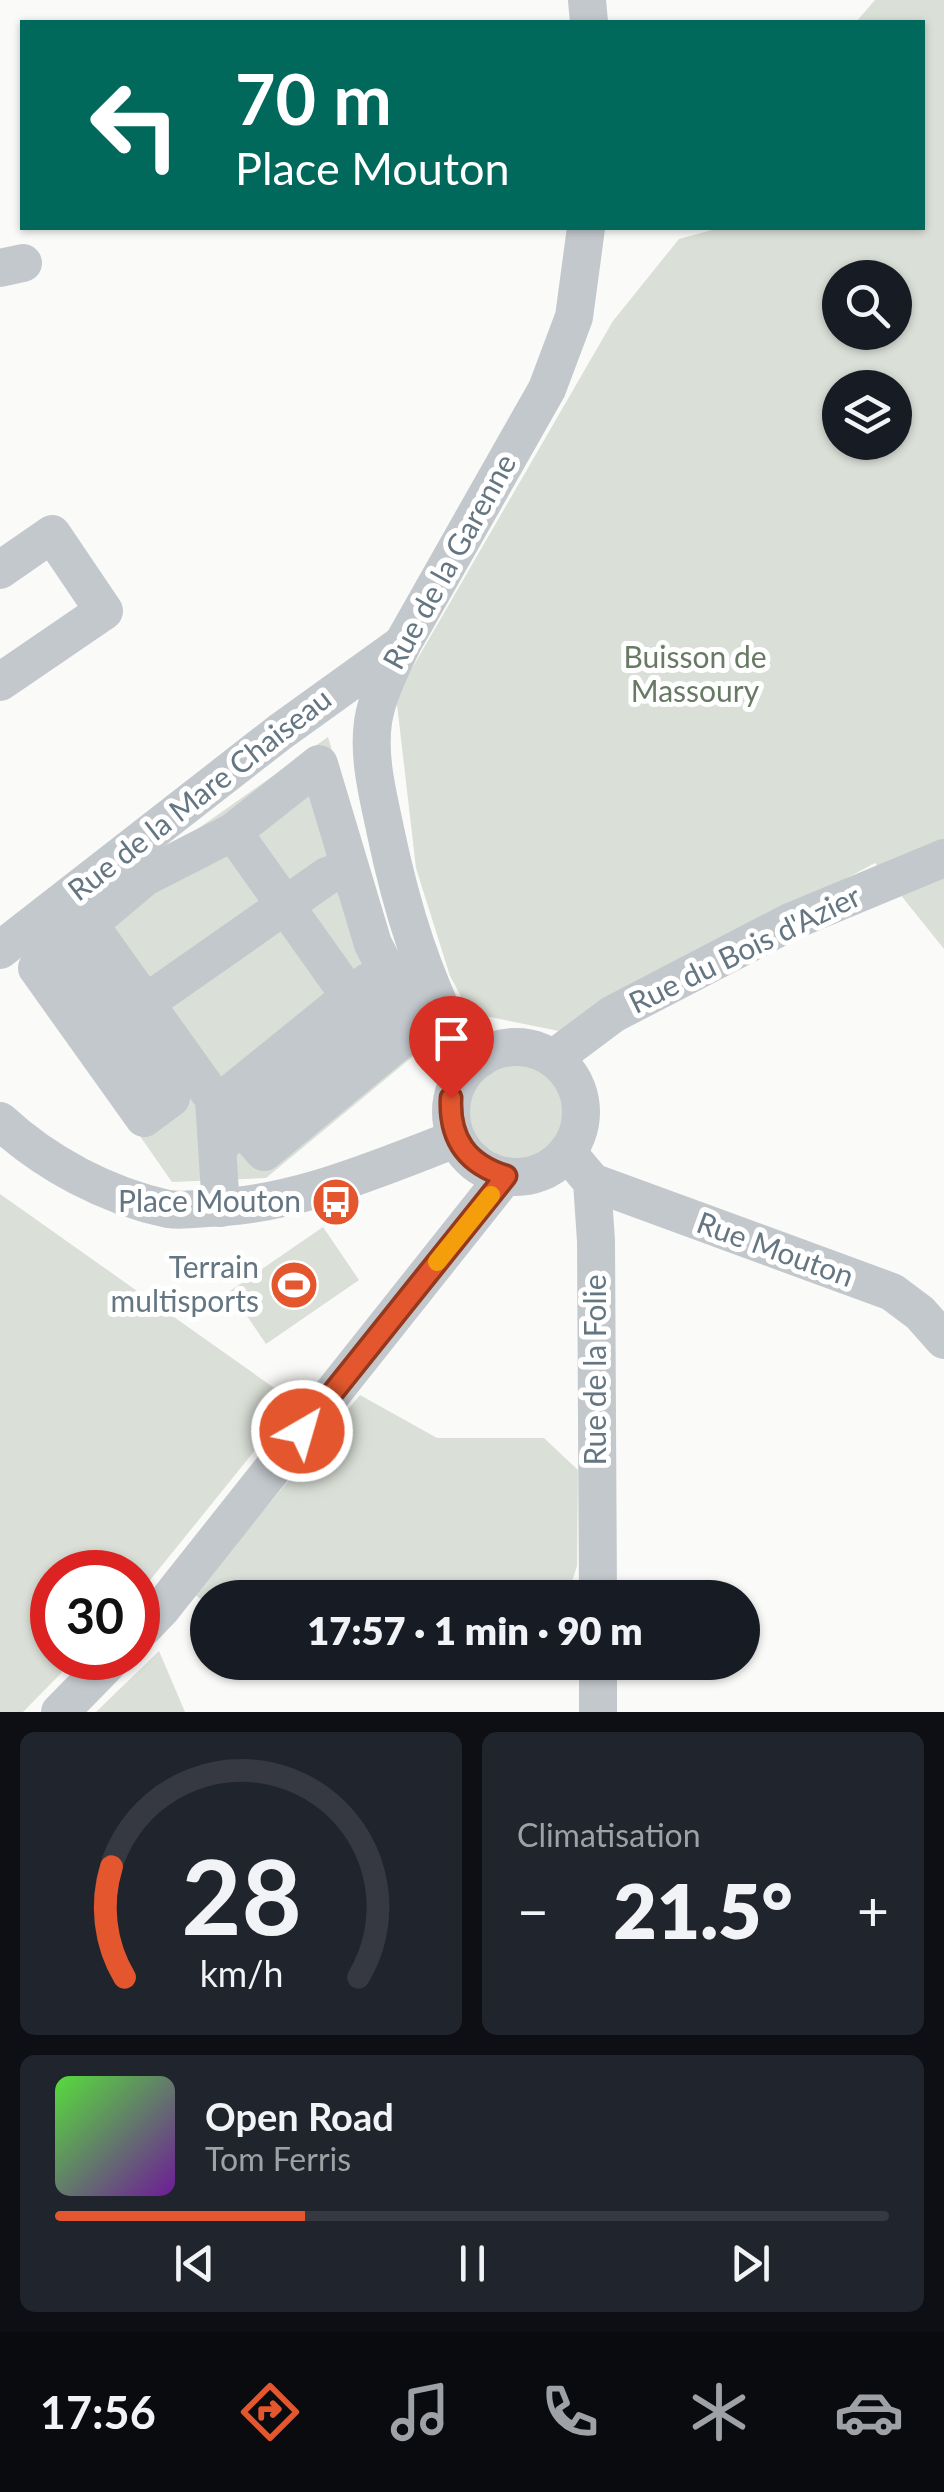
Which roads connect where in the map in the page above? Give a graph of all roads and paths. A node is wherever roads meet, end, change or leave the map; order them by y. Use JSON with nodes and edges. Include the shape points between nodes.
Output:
{"nodes":[{"id":1,"x":586,"y":230,"type":"edge"},
{"id":2,"x":0,"y":570,"type":"edge"},
{"id":3,"x":403,"y":643,"type":"junction"},
{"id":4,"x":0,"y":682,"type":"edge"},
{"id":5,"x":373,"y":721,"type":"junction"},
{"id":6,"x":280,"y":732,"type":"junction"},
{"id":7,"x":234,"y":832,"type":"junction"},
{"id":8,"x":944,"y":858,"type":"edge"},
{"id":9,"x":348,"y":868,"type":"junction"},
{"id":10,"x":286,"y":905,"type":"junction"},
{"id":11,"x":75,"y":936,"type":"junction"},
{"id":12,"x":0,"y":950,"type":"edge"},
{"id":13,"x":394,"y":983,"type":"junction"},
{"id":14,"x":118,"y":1023,"type":"junction"},
{"id":15,"x":369,"y":1024,"type":"junction"},
{"id":16,"x":482,"y":1058,"type":"junction"},
{"id":17,"x":554,"y":1058,"type":"junction"},
{"id":18,"x":294,"y":1085,"type":"junction"},
{"id":19,"x":208,"y":1109,"type":"junction"},
{"id":20,"x":0,"y":1121,"type":"edge"},
{"id":21,"x":458,"y":1141,"type":"junction"},
{"id":22,"x":567,"y":1152,"type":"junction"},
{"id":23,"x":506,"y":1176,"type":"junction"},
{"id":24,"x":592,"y":1182,"type":"junction"},
{"id":25,"x":221,"y":1208,"type":"junction"},
{"id":26,"x":944,"y":1340,"type":"edge"},
{"id":27,"x":598,"y":1580,"type":"edge"},
{"id":28,"x":160,"y":1610,"type":"edge"},
{"id":29,"x":91,"y":1680,"type":"edge"},
{"id":30,"x":598,"y":1680,"type":"edge"},
{"id":31,"x":60,"y":1712,"type":"edge"},
{"id":32,"x":598,"y":1712,"type":"edge"}],
"edges":[{"from":1,"to":3,"type":"street","name":"Rue de la Garenne","via":[[574,317],[547,389]]},
{"from":2,"to":4,"type":"street","via":[[52,534],[104,611]]},
{"from":3,"to":5,"type":"street","name":"Rue de la Garenne"},
{"from":3,"to":6,"type":"street","name":"Rue de la Mare Chaiseau"},
{"from":5,"to":6,"type":"street","via":[[348,714]]},
{"from":5,"to":16,"type":"street","name":"Rue de la Garenne","via":[[378,797],[422,969],[463,1054]]},
{"from":6,"to":12,"type":"street","name":"Rue de la Mare Chaiseau"},
{"from":7,"to":9,"type":"street","via":[[319,764]]},
{"from":7,"to":10,"type":"street"},
{"from":7,"to":11,"type":"street","via":[[146,877]]},
{"from":8,"to":17,"type":"street","name":"Rue du Bois d'Azier","via":[[790,922],[613,1014]]},
{"from":9,"to":10,"type":"street"},
{"from":9,"to":13,"type":"street","via":[[372,944]]},
{"from":10,"to":14,"type":"street"},
{"from":10,"to":15,"type":"street"},
{"from":11,"to":14,"type":"street"},
{"from":11,"to":14,"type":"street","via":[[37,968]]},
{"from":13,"to":15,"type":"street"},
{"from":13,"to":15,"type":"street","via":[[416,1027]]},
{"from":14,"to":19,"type":"street"},
{"from":14,"to":19,"type":"street","via":[[144,1118],[171,1098]]},
{"from":15,"to":18,"type":"street"},
{"from":15,"to":18,"type":"street"},
{"from":16,"to":17,"type":"street","via":[[512,1046]]},
{"from":16,"to":21,"type":"street","via":[[458,1079],[451,1098]]},
{"from":17,"to":22,"type":"street","via":[[569,1073],[582,1114]]},
{"from":18,"to":19,"type":"street"},
{"from":18,"to":19,"type":"street","via":[[264,1152]]},
{"from":19,"to":25,"type":"street"},
{"from":20,"to":25,"type":"street","via":[[28,1146],[94,1184],[170,1210]]},
{"from":21,"to":23,"type":"street","via":[[476,1164]]},
{"from":21,"to":25,"type":"street","via":[[298,1195]]},
{"from":22,"to":23,"type":"street","via":[[550,1168]]},
{"from":22,"to":24,"type":"street"},
{"from":23,"to":28,"type":"street"},
{"from":24,"to":26,"type":"street","name":"Rue Mouton","via":[[892,1292]]},
{"from":24,"to":27,"type":"street","name":"Rue de la Folie"},
{"from":29,"to":31,"type":"street"},
{"from":30,"to":32,"type":"street"}]}
